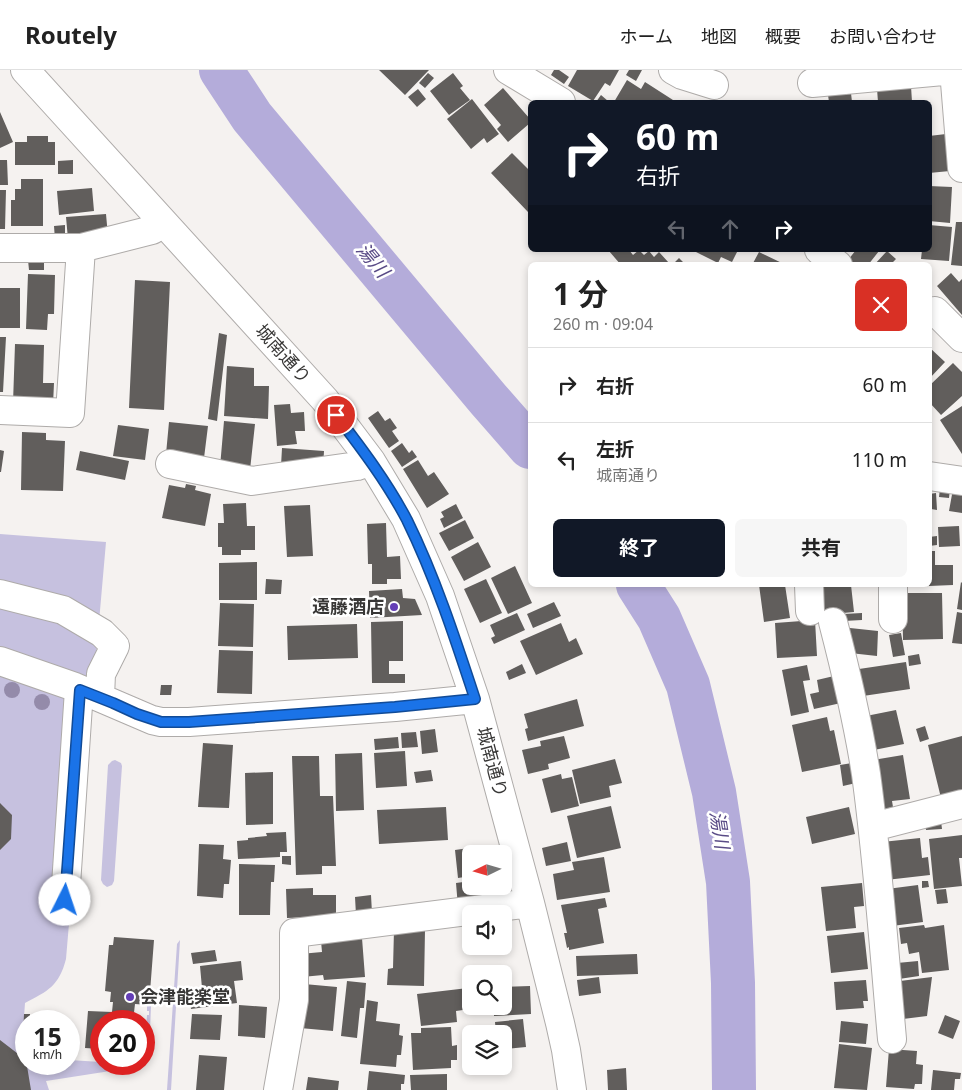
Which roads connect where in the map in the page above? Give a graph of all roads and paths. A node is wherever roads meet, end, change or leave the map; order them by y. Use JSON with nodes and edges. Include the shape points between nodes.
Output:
{"nodes":[{"id":1,"x":25,"y":70,"type":"edge"},
{"id":2,"x":508,"y":70,"type":"edge"},
{"id":3,"x":673,"y":70,"type":"edge"},
{"id":4,"x":954,"y":70,"type":"edge"},
{"id":5,"x":812,"y":83,"type":"dead end"},
{"id":6,"x":714,"y":84,"type":"dead end"},
{"id":7,"x":558,"y":100,"type":"edge"},
{"id":8,"x":962,"y":168,"type":"edge"},
{"id":9,"x":164,"y":223,"type":"junction"},
{"id":10,"x":0,"y":248,"type":"edge"},
{"id":11,"x":81,"y":248,"type":"junction"},
{"id":12,"x":822,"y":252,"type":"edge"},
{"id":13,"x":834,"y":262,"type":"edge"},
{"id":14,"x":932,"y":312,"type":"edge"},
{"id":15,"x":962,"y":338,"type":"edge"},
{"id":16,"x":0,"y":410,"type":"edge"},
{"id":17,"x":371,"y":461,"type":"junction"},
{"id":18,"x":170,"y":464,"type":"dead end"},
{"id":19,"x":932,"y":476,"type":"edge"},
{"id":20,"x":962,"y":481,"type":"edge"},
{"id":21,"x":893,"y":587,"type":"edge"},
{"id":22,"x":0,"y":594,"type":"edge"},
{"id":23,"x":817,"y":606,"type":"edge"},
{"id":24,"x":893,"y":619,"type":"dead end"},
{"id":25,"x":0,"y":660,"type":"edge"},
{"id":26,"x":90,"y":693,"type":"junction"},
{"id":27,"x":475,"y":699,"type":"junction"},
{"id":28,"x":962,"y":804,"type":"edge"},
{"id":29,"x":873,"y":827,"type":"junction"},
{"id":30,"x":65,"y":900,"type":"dead end"},
{"id":31,"x":530,"y":903,"type":"junction"},
{"id":32,"x":892,"y":1039,"type":"dead end"},
{"id":33,"x":278,"y":1090,"type":"edge"},
{"id":34,"x":572,"y":1090,"type":"edge"}],
"edges":[{"from":1,"to":9,"type":"street","name":"城南通り"},
{"from":2,"to":7,"type":"street"},
{"from":3,"to":6,"type":"street","via":[[682,76]]},
{"from":4,"to":5,"type":"street"},
{"from":4,"to":8,"type":"street"},
{"from":9,"to":11,"type":"street","via":[[152,230]]},
{"from":9,"to":17,"type":"street","name":"城南通り","via":[[324,400]]},
{"from":10,"to":11,"type":"street"},
{"from":11,"to":16,"type":"street","via":[[70,413]]},
{"from":12,"to":13,"type":"street"},
{"from":14,"to":15,"type":"street"},
{"from":17,"to":18,"type":"street","via":[[252,482]]},
{"from":17,"to":27,"type":"street","name":"城南通り","via":[[406,519],[440,596]]},
{"from":19,"to":20,"type":"street"},
{"from":21,"to":24,"type":"street"},
{"from":22,"to":26,"type":"street","via":[[63,610],[102,633],[115,646]]},
{"from":23,"to":29,"type":"street","via":[[851,695]]},
{"from":25,"to":26,"type":"street"},
{"from":26,"to":27,"type":"street","via":[[161,722]]},
{"from":26,"to":30,"type":"street"},
{"from":27,"to":31,"type":"street","name":"城南通り"},
{"from":28,"to":29,"type":"street"},
{"from":29,"to":32,"type":"street"},
{"from":31,"to":33,"type":"street","via":[[294,933],[294,1000]]},
{"from":31,"to":34,"type":"street","name":"城南通り","via":[[566,1050]]}]}
